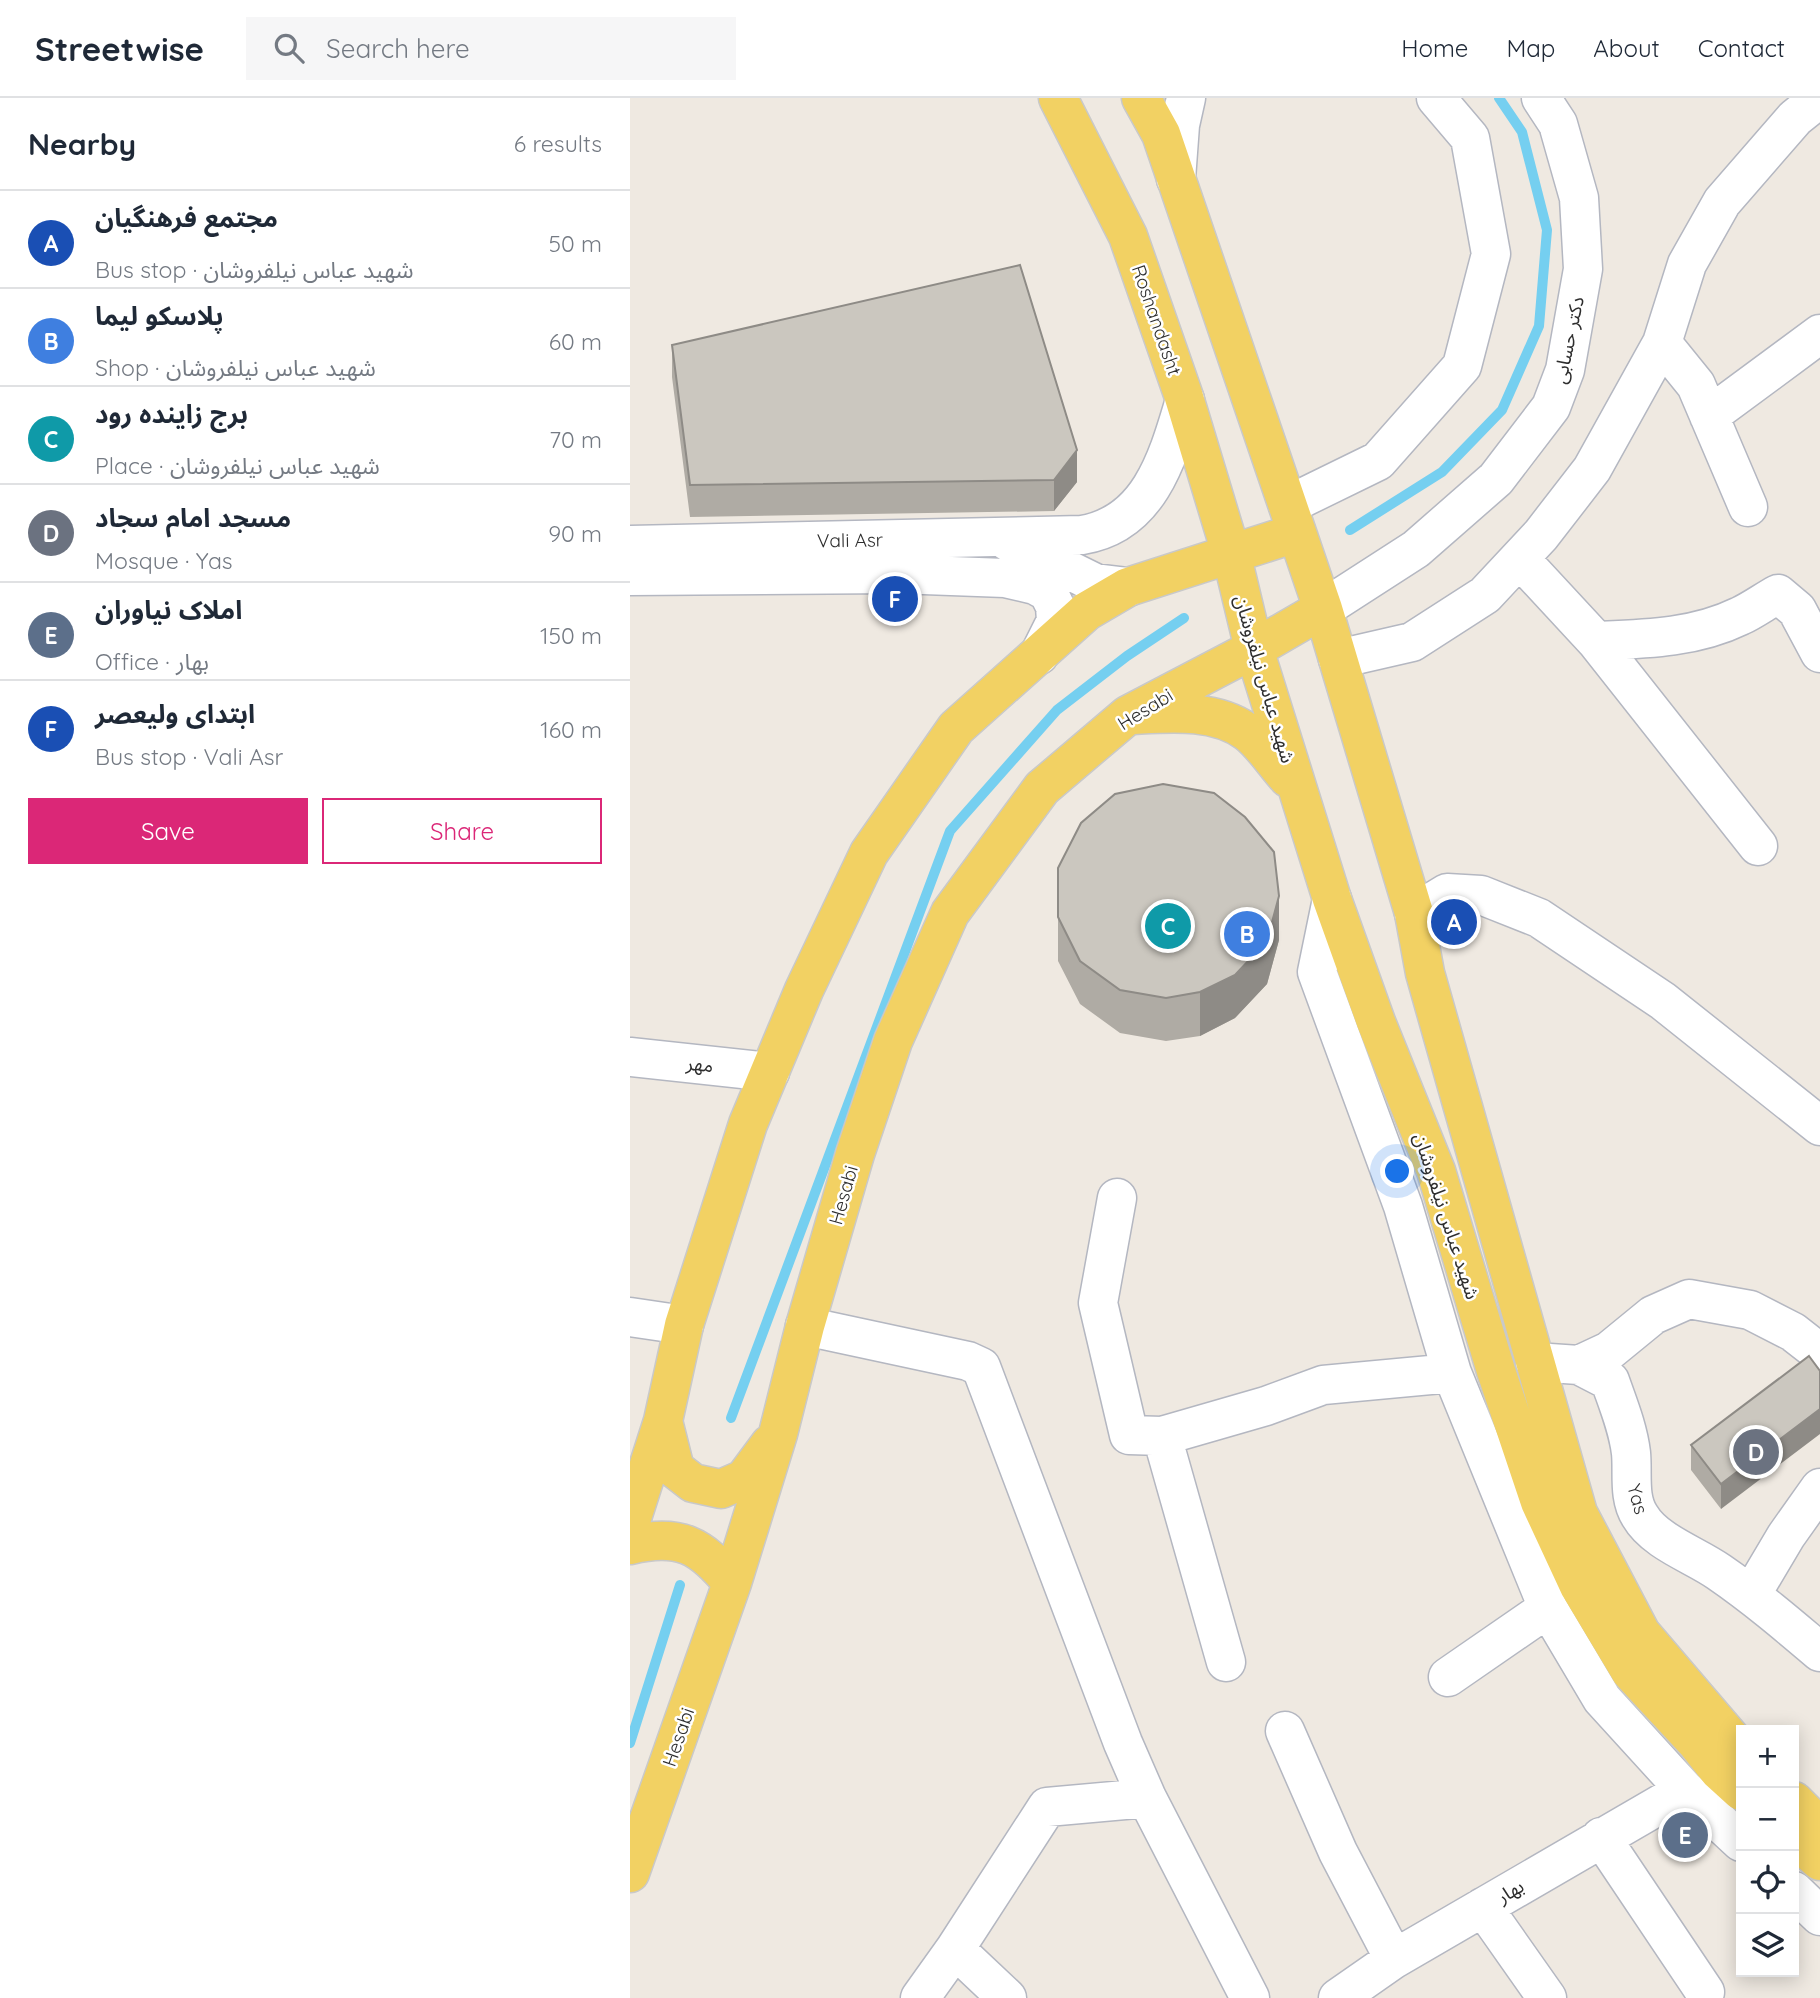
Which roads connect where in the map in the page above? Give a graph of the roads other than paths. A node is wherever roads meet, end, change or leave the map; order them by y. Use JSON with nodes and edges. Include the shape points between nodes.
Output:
{"nodes":[{"id":1,"x":1058,"y":98,"type":"edge"},
{"id":2,"x":1141,"y":98,"type":"edge"},
{"id":3,"x":1186,"y":98,"type":"edge"},
{"id":4,"x":1436,"y":98,"type":"edge"},
{"id":5,"x":1541,"y":98,"type":"edge"},
{"id":6,"x":1820,"y":98,"type":"edge"},
{"id":7,"x":1176,"y":180,"type":"junction"},
{"id":8,"x":1820,"y":334,"type":"edge"},
{"id":9,"x":1662,"y":343,"type":"junction"},
{"id":10,"x":1185,"y":400,"type":"junction"},
{"id":11,"x":1709,"y":416,"type":"junction"},
{"id":12,"x":1748,"y":507,"type":"dead end"},
{"id":13,"x":1292,"y":519,"type":"junction"},
{"id":14,"x":993,"y":537,"type":"junction"},
{"id":15,"x":630,"y":545,"type":"edge"},
{"id":16,"x":1231,"y":553,"type":"junction"},
{"id":17,"x":1520,"y":559,"type":"junction"},
{"id":18,"x":630,"y":576,"type":"edge"},
{"id":19,"x":1128,"y":587,"type":"junction"},
{"id":20,"x":1323,"y":609,"type":"junction"},
{"id":21,"x":1596,"y":641,"type":"junction"},
{"id":22,"x":1254,"y":649,"type":"junction"},
{"id":23,"x":1820,"y":653,"type":"edge"},
{"id":24,"x":1039,"y":656,"type":"junction"},
{"id":25,"x":1338,"y":659,"type":"junction"},
{"id":26,"x":1128,"y":715,"type":"junction"},
{"id":27,"x":1298,"y":789,"type":"junction"},
{"id":28,"x":1758,"y":846,"type":"dead end"},
{"id":29,"x":1332,"y":899,"type":"junction"},
{"id":30,"x":1414,"y":914,"type":"junction"},
{"id":31,"x":1425,"y":973,"type":"junction"},
{"id":32,"x":1362,"y":982,"type":"junction"},
{"id":33,"x":630,"y":1057,"type":"edge"},
{"id":34,"x":770,"y":1072,"type":"junction"},
{"id":35,"x":1820,"y":1126,"type":"edge"},
{"id":36,"x":1117,"y":1198,"type":"dead end"},
{"id":37,"x":630,"y":1317,"type":"edge"},
{"id":38,"x":684,"y":1325,"type":"junction"},
{"id":39,"x":805,"y":1326,"type":"junction"},
{"id":40,"x":1820,"y":1353,"type":"edge"},
{"id":41,"x":1535,"y":1362,"type":"junction"},
{"id":42,"x":1579,"y":1365,"type":"junction"},
{"id":43,"x":1452,"y":1373,"type":"junction"},
{"id":44,"x":663,"y":1421,"type":"junction"},
{"id":45,"x":778,"y":1434,"type":"junction"},
{"id":46,"x":1163,"y":1436,"type":"junction"},
{"id":47,"x":1820,"y":1488,"type":"edge"},
{"id":48,"x":630,"y":1524,"type":"edge"},
{"id":49,"x":630,"y":1545,"type":"edge"},
{"id":50,"x":732,"y":1583,"type":"junction"},
{"id":51,"x":1751,"y":1595,"type":"junction"},
{"id":52,"x":1548,"y":1608,"type":"junction"},
{"id":53,"x":1820,"y":1652,"type":"edge"},
{"id":54,"x":1226,"y":1662,"type":"dead end"},
{"id":55,"x":1448,"y":1677,"type":"dead end"},
{"id":56,"x":1285,"y":1731,"type":"dead end"},
{"id":57,"x":1736,"y":1744,"type":"edge"},
{"id":58,"x":1739,"y":1788,"type":"edge"},
{"id":59,"x":1685,"y":1790,"type":"junction"},
{"id":60,"x":1147,"y":1798,"type":"junction"},
{"id":61,"x":1799,"y":1806,"type":"edge"},
{"id":62,"x":1820,"y":1827,"type":"edge"},
{"id":63,"x":1601,"y":1837,"type":"junction"},
{"id":64,"x":1736,"y":1837,"type":"edge"},
{"id":65,"x":1799,"y":1842,"type":"edge"},
{"id":66,"x":1820,"y":1861,"type":"edge"},
{"id":67,"x":630,"y":1873,"type":"edge"},
{"id":68,"x":1799,"y":1896,"type":"edge"},
{"id":69,"x":1483,"y":1907,"type":"junction"},
{"id":70,"x":1820,"y":1916,"type":"edge"},
{"id":71,"x":955,"y":1949,"type":"junction"},
{"id":72,"x":1394,"y":1959,"type":"junction"},
{"id":73,"x":1705,"y":1992,"type":"dead end"},
{"id":74,"x":920,"y":1998,"type":"edge"},
{"id":75,"x":1007,"y":1998,"type":"edge"},
{"id":76,"x":1250,"y":1998,"type":"edge"},
{"id":77,"x":1338,"y":1998,"type":"edge"},
{"id":78,"x":1547,"y":1998,"type":"edge"}],
"edges":[{"from":1,"to":10,"type":"main road","name":"Roshandasht","via":[[1128,236]]},
{"from":2,"to":7,"type":"main road","via":[[1161,134]]},
{"from":3,"to":7,"type":"street"},
{"from":4,"to":13,"type":"street","via":[[1470,138],[1491,254],[1462,366],[1378,461]]},
{"from":5,"to":20,"type":"street","name":"دکتر حسابی","via":[[1558,124],[1579,198],[1583,269],[1565,370],[1551,407],[1496,480],[1416,549]]},
{"from":6,"to":9,"type":"street","via":[[1796,118],[1722,202],[1687,264]]},
{"from":7,"to":13,"type":"main road"},
{"from":8,"to":11,"type":"street"},
{"from":9,"to":11,"type":"street","via":[[1696,385]]},
{"from":9,"to":17,"type":"street","via":[[1591,469]]},
{"from":10,"to":14,"type":"street","name":"Vali Asr","via":[[1167,458],[1130,514],[1095,533]]},
{"from":10,"to":16,"type":"main road","name":"Roshandasht"},
{"from":11,"to":12,"type":"street"},
{"from":13,"to":16,"type":"main road"},
{"from":13,"to":20,"type":"main road"},
{"from":14,"to":15,"type":"street","name":"Vali Asr"},
{"from":14,"to":19,"type":"street","via":[[1095,583]]},
{"from":16,"to":19,"type":"main road"},
{"from":16,"to":22,"type":"main road","name":"شهید عباس نیلفروشان"},
{"from":17,"to":21,"type":"street"},
{"from":17,"to":25,"type":"street","via":[[1486,595],[1412,642]]},
{"from":18,"to":24,"type":"street","name":"Vali Asr","via":[[1004,578],[1048,592],[1055,606],[1056,621]]},
{"from":19,"to":24,"type":"main road","via":[[1087,611]]},
{"from":20,"to":22,"type":"main road","name":"Hesabi"},
{"from":20,"to":25,"type":"main road"},
{"from":21,"to":23,"type":"street","via":[[1688,634],[1739,616],[1778,594],[1797,610]]},
{"from":21,"to":28,"type":"street"},
{"from":22,"to":26,"type":"main road","name":"Hesabi"},
{"from":22,"to":27,"type":"main road","name":"شهید عباس نیلفروشان"},
{"from":24,"to":34,"type":"main road","via":[[956,728],[869,853]]},
{"from":25,"to":30,"type":"main road"},
{"from":26,"to":27,"type":"main road","via":[[1216,717],[1247,732]]},
{"from":26,"to":39,"type":"main road","name":"Hesabi","via":[[1042,788],[950,913],[893,1041]]},
{"from":27,"to":29,"type":"main road","name":"شهید عباس نیلفروشان"},
{"from":29,"to":32,"type":"main road","name":"شهید عباس نیلفروشان"},
{"from":29,"to":43,"type":"street","via":[[1317,972],[1403,1206]]},
{"from":30,"to":31,"type":"main road"},
{"from":30,"to":35,"type":"street","via":[[1447,893],[1481,895],[1539,918],[1663,1001]]},
{"from":31,"to":32,"type":"main road","via":[[1413,1009],[1397,1013],[1380,1005]]},
{"from":31,"to":41,"type":"main road"},
{"from":32,"to":58,"type":"main road","name":"شهید عباس نیلفروشان","via":[[1436,1171],[1541,1502],[1579,1586],[1630,1671]]},
{"from":33,"to":34,"type":"street","name":"مهر"},
{"from":34,"to":38,"type":"main road","via":[[748,1124]]},
{"from":36,"to":46,"type":"street","via":[[1098,1303],[1129,1435]]},
{"from":37,"to":38,"type":"street"},
{"from":38,"to":44,"type":"main road"},
{"from":39,"to":45,"type":"main road","name":"Hesabi"},
{"from":39,"to":60,"type":"street","via":[[968,1360],[981,1367]]},
{"from":40,"to":42,"type":"street","via":[[1793,1332],[1750,1310],[1689,1298],[1653,1315],[1609,1351]]},
{"from":41,"to":42,"type":"street","name":"Yas"},
{"from":41,"to":57,"type":"main road","via":[[1578,1513],[1641,1633]]},
{"from":42,"to":51,"type":"street","name":"Yas","via":[[1610,1381],[1626,1424],[1632,1492],[1640,1516],[1660,1537]]},
{"from":43,"to":46,"type":"street","via":[[1323,1385]]},
{"from":43,"to":52,"type":"street"},
{"from":44,"to":45,"type":"main road","via":[[675,1469],[694,1483],[721,1489],[744,1479]]},
{"from":44,"to":48,"type":"main road"},
{"from":45,"to":50,"type":"main road","name":"Hesabi"},
{"from":46,"to":54,"type":"street"},
{"from":47,"to":51,"type":"street"},
{"from":49,"to":50,"type":"main road","via":[[653,1539],[680,1542],[706,1554]]},
{"from":50,"to":67,"type":"main road","name":"Hesabi"},
{"from":51,"to":53,"type":"street","name":"Yas"},
{"from":52,"to":55,"type":"street"},
{"from":52,"to":59,"type":"street","via":[[1602,1699]]},
{"from":56,"to":72,"type":"street","via":[[1338,1852]]},
{"from":59,"to":63,"type":"street","name":"بهار"},
{"from":59,"to":64,"type":"street"},
{"from":60,"to":71,"type":"street","via":[[1047,1807]]},
{"from":60,"to":76,"type":"street"},
{"from":61,"to":62,"type":"main road"},
{"from":63,"to":69,"type":"street","name":"بهار"},
{"from":63,"to":73,"type":"street"},
{"from":65,"to":66,"type":"main road"},
{"from":68,"to":70,"type":"street"},
{"from":69,"to":72,"type":"street","name":"بهار"},
{"from":69,"to":78,"type":"street"},
{"from":71,"to":74,"type":"street"},
{"from":71,"to":75,"type":"street"},
{"from":72,"to":77,"type":"street","name":"بهار"}]}
